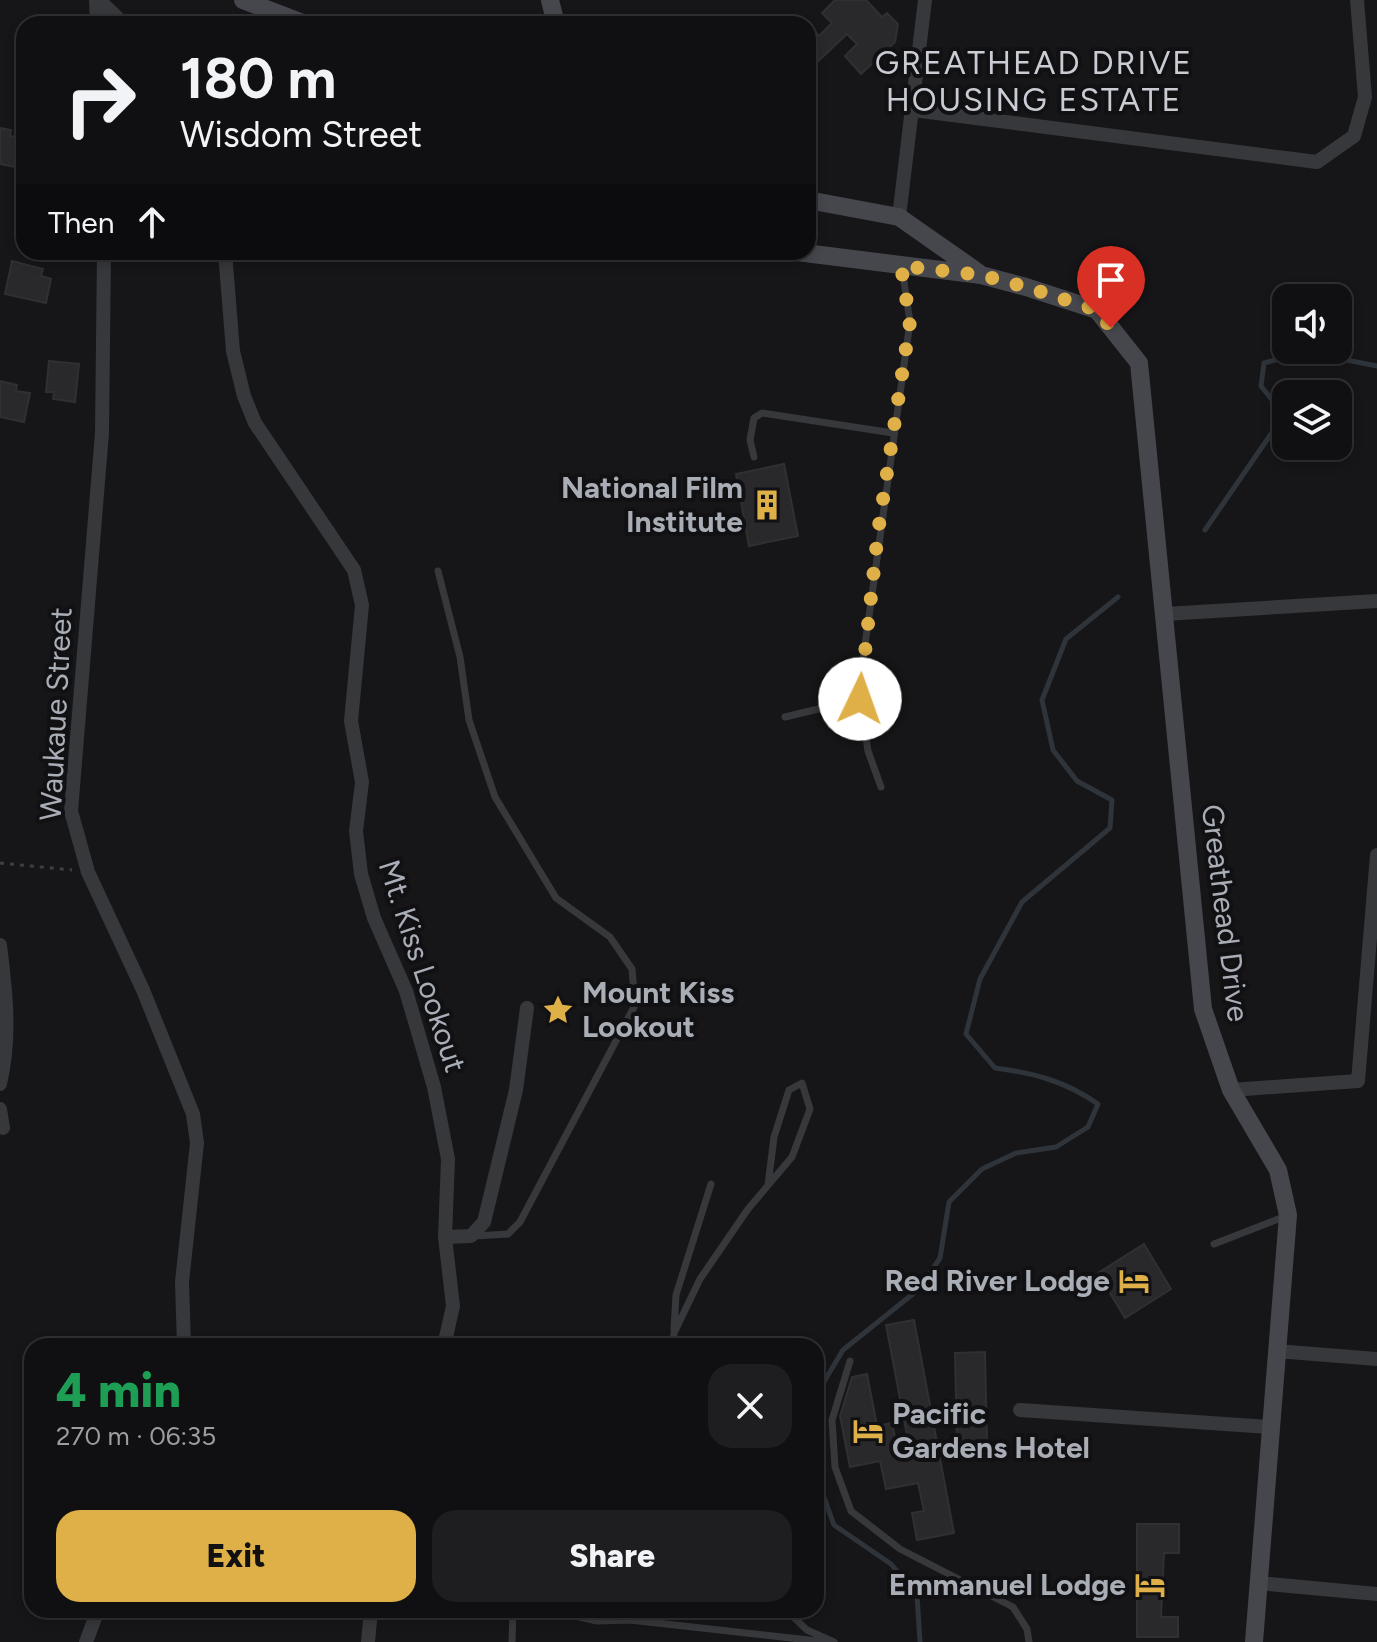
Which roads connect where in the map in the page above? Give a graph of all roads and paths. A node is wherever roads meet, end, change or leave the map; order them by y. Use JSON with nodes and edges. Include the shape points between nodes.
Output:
{"nodes":[{"id":1,"x":98,"y":0,"type":"edge"},
{"id":2,"x":243,"y":0,"type":"edge"},
{"id":3,"x":925,"y":0,"type":"edge"},
{"id":4,"x":1357,"y":0,"type":"edge"},
{"id":5,"x":115,"y":16,"type":"edge"},
{"id":6,"x":284,"y":16,"type":"edge"},
{"id":7,"x":913,"y":110,"type":"junction"},
{"id":8,"x":816,"y":201,"type":"edge"},
{"id":9,"x":899,"y":217,"type":"junction"},
{"id":10,"x":816,"y":255,"type":"edge"},
{"id":11,"x":104,"y":260,"type":"edge"},
{"id":12,"x":226,"y":260,"type":"edge"},
{"id":13,"x":901,"y":266,"type":"junction"},
{"id":14,"x":981,"y":275,"type":"junction"},
{"id":15,"x":893,"y":433,"type":"junction"},
{"id":16,"x":754,"y":457,"type":"dead end"},
{"id":17,"x":438,"y":571,"type":"dead end"},
{"id":18,"x":1377,"y":601,"type":"edge"},
{"id":19,"x":1165,"y":614,"type":"junction"},
{"id":20,"x":860,"y":699,"type":"junction"},
{"id":21,"x":785,"y":717,"type":"dead end"},
{"id":22,"x":881,"y":787,"type":"dead end"},
{"id":23,"x":1377,"y":855,"type":"edge"},
{"id":24,"x":0,"y":863,"type":"edge"},
{"id":25,"x":88,"y":872,"type":"junction"},
{"id":26,"x":0,"y":945,"type":"edge"},
{"id":27,"x":527,"y":1008,"type":"dead end"},
{"id":28,"x":0,"y":1084,"type":"edge"},
{"id":29,"x":1231,"y":1090,"type":"junction"},
{"id":30,"x":0,"y":1109,"type":"edge"},
{"id":31,"x":3,"y":1128,"type":"dead end"},
{"id":32,"x":711,"y":1184,"type":"dead end"},
{"id":33,"x":768,"y":1185,"type":"junction"},
{"id":34,"x":1288,"y":1215,"type":"junction"},
{"id":35,"x":471,"y":1236,"type":"junction"},
{"id":36,"x":445,"y":1237,"type":"junction"},
{"id":37,"x":1214,"y":1244,"type":"dead end"},
{"id":38,"x":674,"y":1333,"type":"junction"},
{"id":39,"x":184,"y":1338,"type":"edge"},
{"id":40,"x":446,"y":1338,"type":"edge"},
{"id":41,"x":674,"y":1338,"type":"edge"},
{"id":42,"x":1276,"y":1351,"type":"junction"},
{"id":43,"x":1377,"y":1359,"type":"edge"},
{"id":44,"x":850,"y":1361,"type":"dead end"},
{"id":45,"x":1020,"y":1410,"type":"dead end"},
{"id":46,"x":1269,"y":1427,"type":"junction"},
{"id":47,"x":1258,"y":1583,"type":"junction"},
{"id":48,"x":1377,"y":1594,"type":"edge"},
{"id":49,"x":95,"y":1618,"type":"edge"},
{"id":50,"x":370,"y":1618,"type":"edge"},
{"id":51,"x":513,"y":1618,"type":"edge"},
{"id":52,"x":584,"y":1618,"type":"edge"},
{"id":53,"x":794,"y":1618,"type":"edge"},
{"id":54,"x":86,"y":1642,"type":"edge"},
{"id":55,"x":368,"y":1642,"type":"edge"},
{"id":56,"x":512,"y":1642,"type":"edge"},
{"id":57,"x":826,"y":1642,"type":"edge"},
{"id":58,"x":834,"y":1642,"type":"edge"},
{"id":59,"x":1029,"y":1642,"type":"edge"},
{"id":60,"x":1254,"y":1642,"type":"edge"}],
"edges":[{"from":1,"to":5,"type":"street"},
{"from":2,"to":6,"type":"street"},
{"from":3,"to":7,"type":"street"},
{"from":4,"to":7,"type":"street","via":[[1365,97],[1354,136],[1317,162]]},
{"from":7,"to":9,"type":"street"},
{"from":8,"to":9,"type":"street"},
{"from":9,"to":14,"type":"street"},
{"from":10,"to":13,"type":"street"},
{"from":11,"to":25,"type":"street","name":"Waukaue Street","via":[[102,433],[71,811]]},
{"from":12,"to":36,"type":"street","name":"Mt. Kiss Lookout","via":[[233,351],[255,423],[357,582],[362,605],[351,721],[362,782],[356,831],[361,874],[406,991],[434,1087],[448,1159]]},
{"from":13,"to":14,"type":"street"},
{"from":13,"to":15,"type":"lane","via":[[910,322]]},
{"from":14,"to":19,"type":"street","name":"Greathead Drive","via":[[1097,310],[1139,363]]},
{"from":15,"to":16,"type":"lane","via":[[762,413],[754,418]]},
{"from":15,"to":20,"type":"lane"},
{"from":17,"to":35,"type":"lane","via":[[460,657],[469,720],[495,797],[556,898],[610,937],[632,969],[635,1005],[520,1222],[508,1234]]},
{"from":18,"to":19,"type":"street"},
{"from":19,"to":29,"type":"street","name":"Greathead Drive","via":[[1203,1009]]},
{"from":20,"to":21,"type":"lane"},
{"from":20,"to":22,"type":"lane","via":[[868,751]]},
{"from":23,"to":29,"type":"street","via":[[1358,1081]]},
{"from":24,"to":25,"type":"path"},
{"from":25,"to":39,"type":"street","name":"Waukaue Street","via":[[193,1114],[197,1143],[182,1282]]},
{"from":26,"to":28,"type":"street","via":[[8,1012]]},
{"from":27,"to":35,"type":"street","via":[[516,1090],[484,1222]]},
{"from":29,"to":34,"type":"street","name":"Greathead Drive","via":[[1278,1170]]},
{"from":30,"to":31,"type":"street"},
{"from":32,"to":38,"type":"lane","via":[[676,1295]]},
{"from":33,"to":33,"type":"lane","via":[[792,1157],[810,1109],[802,1083],[789,1090],[774,1137]]},
{"from":33,"to":38,"type":"lane","via":[[700,1279]]},
{"from":34,"to":37,"type":"lane"},
{"from":34,"to":42,"type":"street","name":"Greathead Drive"},
{"from":35,"to":36,"type":"street"},
{"from":36,"to":40,"type":"street","name":"Mt. Kiss Lookout","via":[[453,1306]]},
{"from":38,"to":41,"type":"lane"},
{"from":42,"to":43,"type":"street"},
{"from":42,"to":46,"type":"street","name":"Greathead Drive"},
{"from":44,"to":59,"type":"lane","via":[[832,1420],[835,1467],[851,1511],[900,1549],[1013,1607]]},
{"from":45,"to":46,"type":"street"},
{"from":46,"to":47,"type":"street","name":"Greathead Drive"},
{"from":47,"to":48,"type":"street"},
{"from":47,"to":60,"type":"street","name":"Greathead Drive"},
{"from":49,"to":54,"type":"street"},
{"from":50,"to":55,"type":"street"},
{"from":51,"to":56,"type":"lane"},
{"from":52,"to":57,"type":"lane"},
{"from":53,"to":58,"type":"lane"}]}
